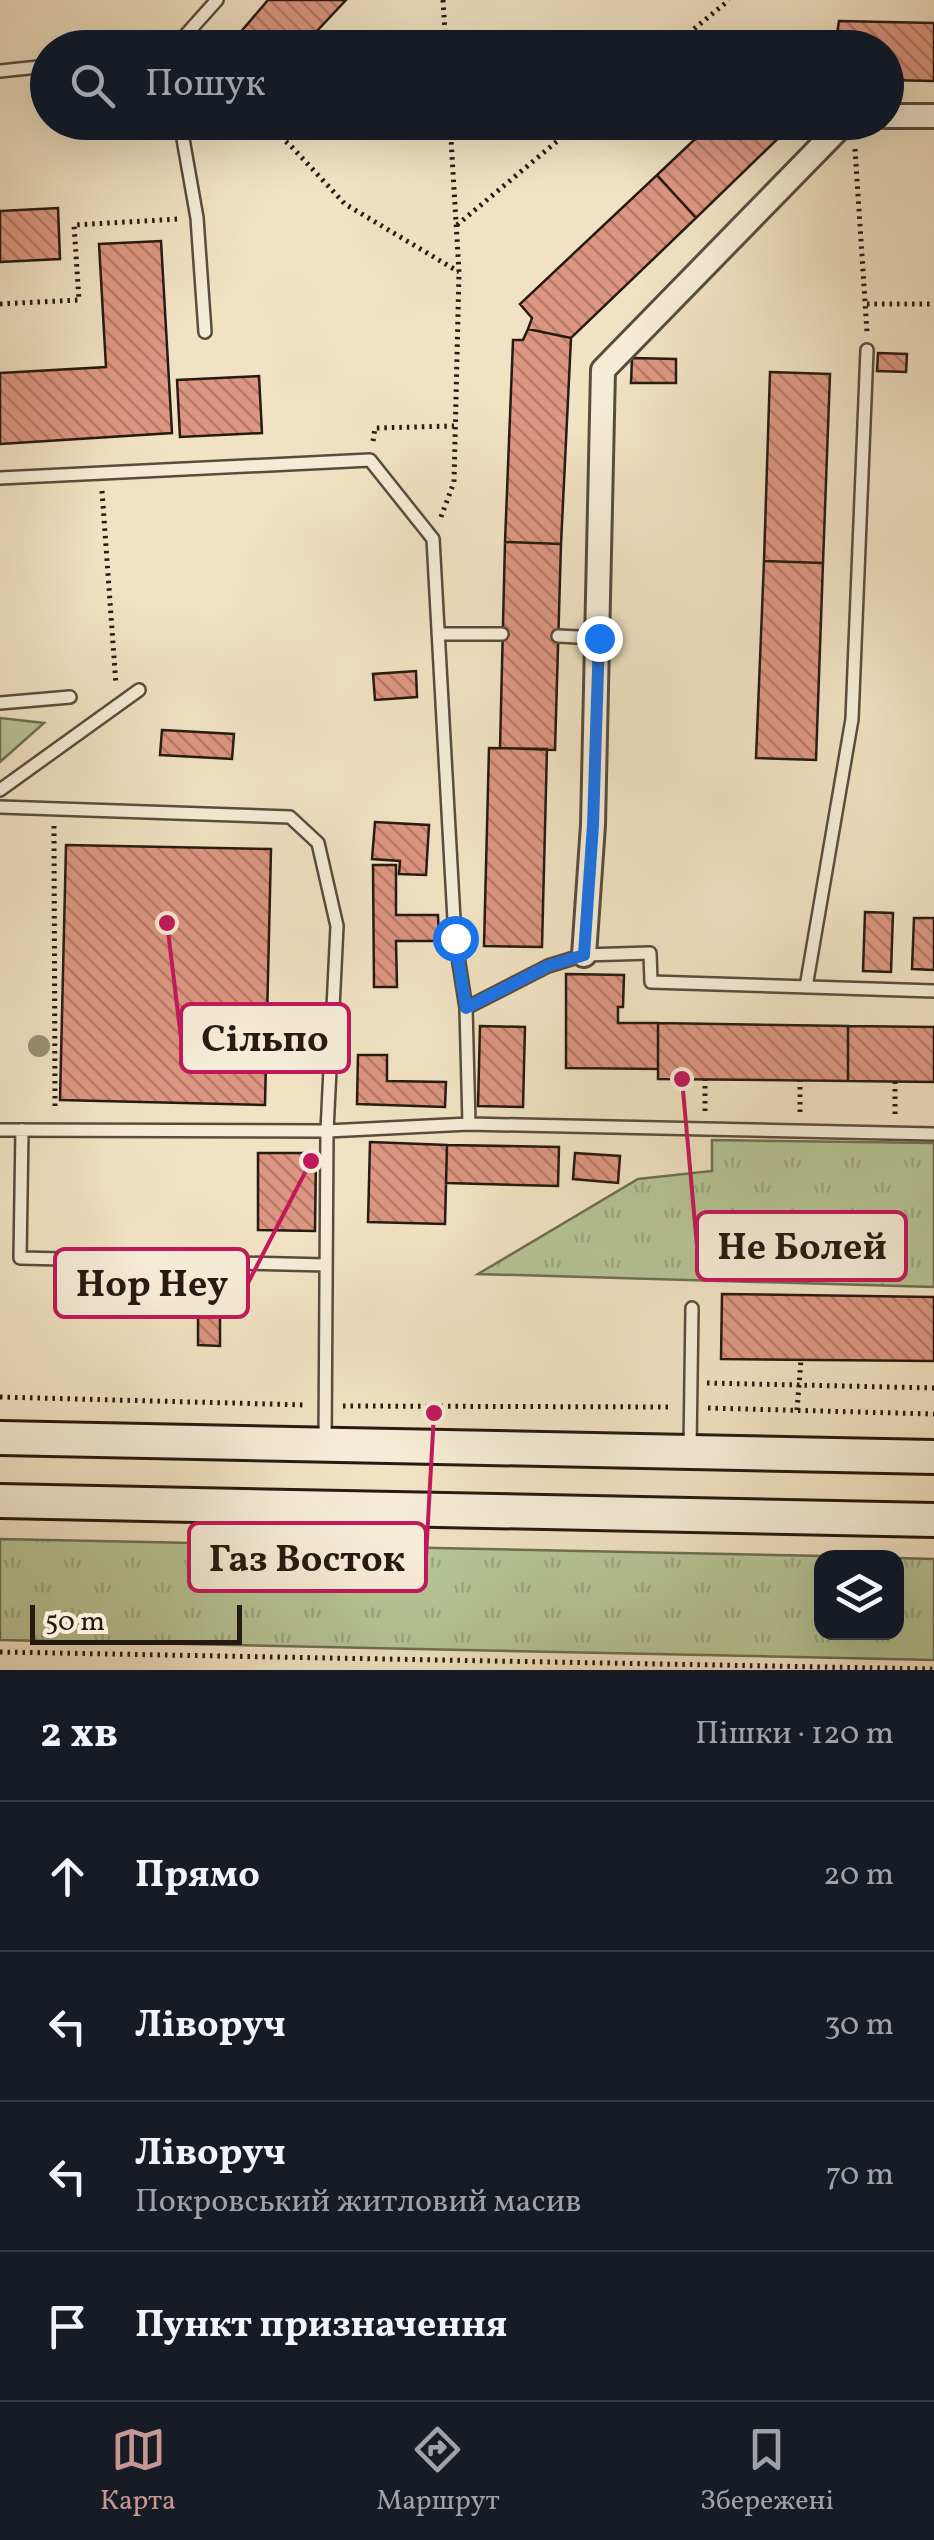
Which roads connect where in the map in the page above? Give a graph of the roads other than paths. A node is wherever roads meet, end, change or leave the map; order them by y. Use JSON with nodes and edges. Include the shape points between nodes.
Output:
{"nodes":[{"id":1,"x":217,"y":0,"type":"edge"},
{"id":2,"x":190,"y":30,"type":"edge"},
{"id":3,"x":30,"y":68,"type":"edge"},
{"id":4,"x":0,"y":70,"type":"edge"},
{"id":5,"x":904,"y":116,"type":"edge"},
{"id":6,"x":934,"y":116,"type":"edge"},
{"id":7,"x":183,"y":140,"type":"edge"},
{"id":8,"x":842,"y":140,"type":"edge"},
{"id":9,"x":205,"y":332,"type":"dead end"},
{"id":10,"x":867,"y":350,"type":"road end"},
{"id":11,"x":0,"y":478,"type":"edge"},
{"id":12,"x":438,"y":634,"type":"junction"},
{"id":13,"x":502,"y":634,"type":"dead end"},
{"id":14,"x":558,"y":636,"type":"dead end"},
{"id":15,"x":599,"y":638,"type":"junction"},
{"id":16,"x":139,"y":690,"type":"dead end"},
{"id":17,"x":70,"y":697,"type":"dead end"},
{"id":18,"x":0,"y":703,"type":"edge"},
{"id":19,"x":0,"y":790,"type":"edge"},
{"id":20,"x":0,"y":807,"type":"edge"},
{"id":21,"x":584,"y":955,"type":"junction"},
{"id":22,"x":806,"y":987,"type":"junction"},
{"id":23,"x":934,"y":992,"type":"edge"},
{"id":24,"x":466,"y":1008,"type":"junction"},
{"id":25,"x":468,"y":1124,"type":"junction"},
{"id":26,"x":0,"y":1130,"type":"edge"},
{"id":27,"x":22,"y":1130,"type":"junction"},
{"id":28,"x":327,"y":1131,"type":"junction"},
{"id":29,"x":934,"y":1134,"type":"edge"},
{"id":30,"x":326,"y":1265,"type":"junction"},
{"id":31,"x":692,"y":1308,"type":"dead end"},
{"id":32,"x":0,"y":1438,"type":"edge"},
{"id":33,"x":325,"y":1446,"type":"junction"},
{"id":34,"x":690,"y":1452,"type":"junction"},
{"id":35,"x":934,"y":1457,"type":"edge"},
{"id":36,"x":0,"y":1501,"type":"edge"},
{"id":37,"x":934,"y":1520,"type":"edge"}],
"edges":[{"from":1,"to":2,"type":"lane"},
{"from":3,"to":4,"type":"lane"},
{"from":5,"to":6,"type":"street"},
{"from":7,"to":9,"type":"lane"},
{"from":8,"to":15,"type":"street","via":[[603,370]]},
{"from":10,"to":22,"type":"lane","via":[[852,719]]},
{"from":11,"to":12,"type":"lane","via":[[370,460],[433,539]]},
{"from":12,"to":13,"type":"lane"},
{"from":12,"to":24,"type":"lane","via":[[455,938]]},
{"from":14,"to":15,"type":"lane"},
{"from":15,"to":21,"type":"street"},
{"from":16,"to":19,"type":"lane"},
{"from":17,"to":18,"type":"lane"},
{"from":20,"to":28,"type":"lane","via":[[290,816],[318,843],[336,926]]},
{"from":21,"to":22,"type":"lane","via":[[650,953],[651,982]]},
{"from":21,"to":24,"type":"lane"},
{"from":22,"to":23,"type":"lane"},
{"from":24,"to":25,"type":"lane"},
{"from":25,"to":28,"type":"lane"},
{"from":25,"to":29,"type":"lane"},
{"from":26,"to":27,"type":"lane"},
{"from":27,"to":28,"type":"lane"},
{"from":27,"to":30,"type":"lane","via":[[20,1258]]},
{"from":28,"to":30,"type":"lane"},
{"from":30,"to":33,"type":"lane"},
{"from":31,"to":34,"type":"lane"},
{"from":32,"to":33,"type":"main road"},
{"from":33,"to":34,"type":"main road"},
{"from":34,"to":35,"type":"main road"},
{"from":36,"to":37,"type":"main road"}]}
